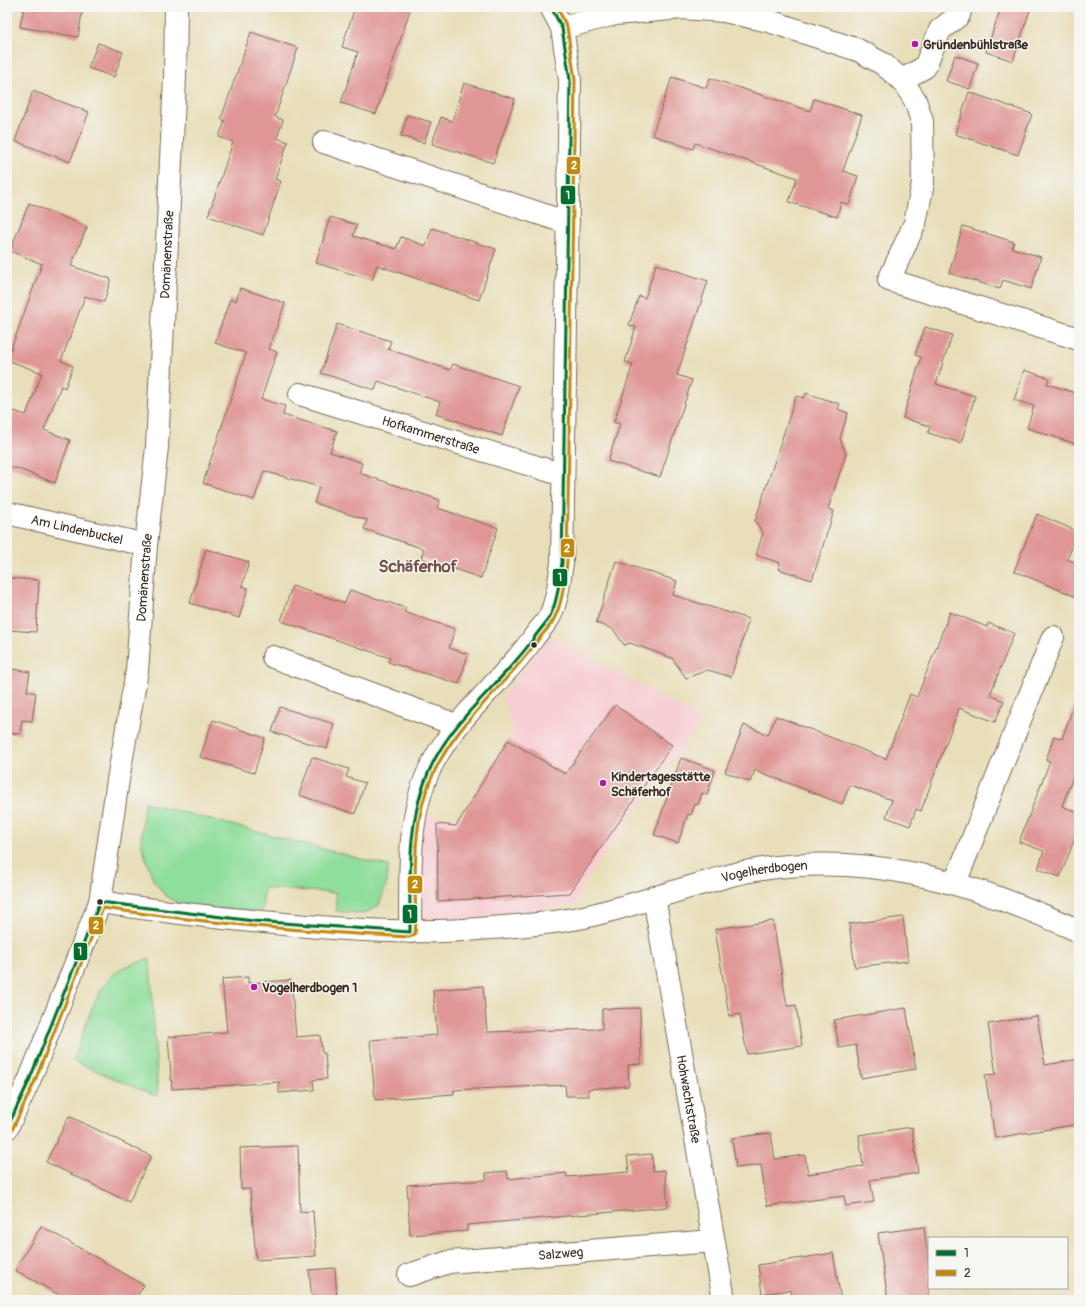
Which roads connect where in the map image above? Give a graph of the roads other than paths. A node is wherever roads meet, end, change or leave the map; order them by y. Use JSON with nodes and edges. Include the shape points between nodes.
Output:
{"nodes":[{"id":1,"x":176,"y":7,"type":"edge"},
{"id":2,"x":551,"y":7,"type":"edge"},
{"id":3,"x":682,"y":7,"type":"edge"},
{"id":4,"x":961,"y":7,"type":"edge"},
{"id":5,"x":562,"y":28,"type":"junction"},
{"id":6,"x":902,"y":80,"type":"junction"},
{"id":7,"x":324,"y":142,"type":"dead end"},
{"id":8,"x":568,"y":223,"type":"junction"},
{"id":9,"x":1079,"y":339,"type":"edge"},
{"id":10,"x":300,"y":394,"type":"dead end"},
{"id":11,"x":563,"y":475,"type":"junction"},
{"id":12,"x":7,"y":513,"type":"edge"},
{"id":13,"x":146,"y":545,"type":"junction"},
{"id":14,"x":1053,"y":637,"type":"dead end"},
{"id":15,"x":273,"y":657,"type":"dead end"},
{"id":16,"x":456,"y":726,"type":"junction"},
{"id":17,"x":955,"y":883,"type":"junction"},
{"id":18,"x":654,"y":897,"type":"junction"},
{"id":19,"x":100,"y":902,"type":"junction"},
{"id":20,"x":1079,"y":931,"type":"edge"},
{"id":21,"x":410,"y":932,"type":"junction"},
{"id":22,"x":7,"y":1128,"type":"edge"},
{"id":23,"x":713,"y":1241,"type":"junction"},
{"id":24,"x":410,"y":1275,"type":"dead end"},
{"id":25,"x":724,"y":1300,"type":"edge"}],
"edges":[{"from":1,"to":13,"type":"street","name":"Domänenstraße","via":[[175,78],[157,447]]},
{"from":2,"to":5,"type":"street"},
{"from":3,"to":5,"type":"street","via":[[616,14]]},
{"from":3,"to":6,"type":"street","via":[[724,11],[784,26],[858,50],[883,64]]},
{"from":4,"to":6,"type":"street","via":[[959,15],[940,30],[925,67]]},
{"from":5,"to":8,"type":"street","via":[[570,80]]},
{"from":6,"to":9,"type":"street","via":[[915,100],[922,121],[923,184],[915,223],[889,280]]},
{"from":7,"to":8,"type":"street"},
{"from":8,"to":11,"type":"street"},
{"from":10,"to":11,"type":"street","name":"Hofkammerstraße"},
{"from":11,"to":16,"type":"street","via":[[562,563],[557,598],[549,617],[523,652]]},
{"from":12,"to":13,"type":"street","name":"Am Lindenbuckel"},
{"from":13,"to":19,"type":"street","name":"Domänenstraße","via":[[137,671]]},
{"from":14,"to":17,"type":"street"},
{"from":15,"to":16,"type":"street"},
{"from":16,"to":21,"type":"street","via":[[435,759],[415,814],[411,835]]},
{"from":17,"to":18,"type":"street","name":"Vogelherdbogen","via":[[910,872],[841,864],[792,865],[742,872]]},
{"from":17,"to":20,"type":"street","name":"Vogelherdbogen"},
{"from":18,"to":21,"type":"street","name":"Vogelherdbogen","via":[[583,917],[490,928]]},
{"from":18,"to":23,"type":"street","name":"Hohwachtstraße"},
{"from":19,"to":21,"type":"street","name":"Vogelherdbogen","via":[[192,915],[334,929]]},
{"from":19,"to":22,"type":"street","name":"Domänenstraße","via":[[29,1081]]},
{"from":23,"to":24,"type":"street","name":"Salzweg","via":[[448,1262]]},
{"from":23,"to":25,"type":"street","name":"Hohwachtstraße"}]}
